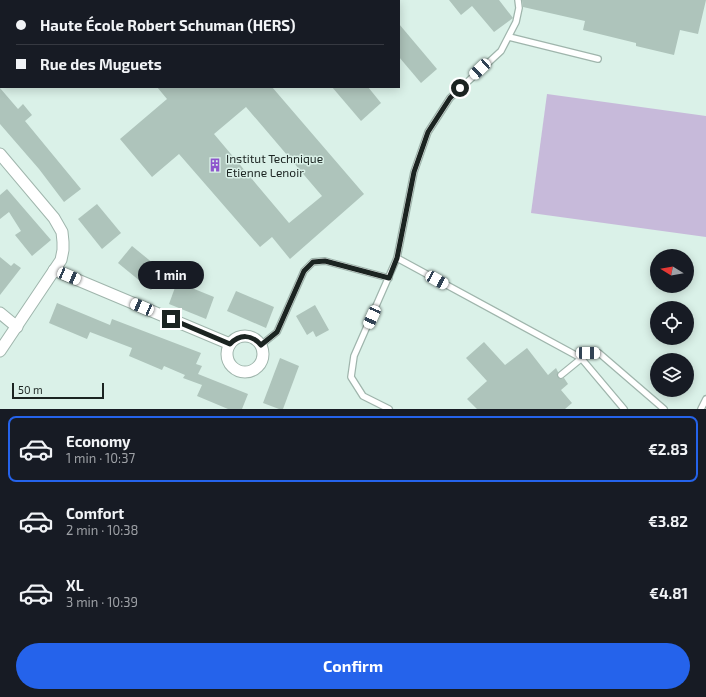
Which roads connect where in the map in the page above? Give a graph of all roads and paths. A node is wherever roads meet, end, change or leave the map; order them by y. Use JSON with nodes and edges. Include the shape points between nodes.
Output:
{"nodes":[{"id":1,"x":518,"y":0,"type":"edge"},
{"id":2,"x":509,"y":37,"type":"junction"},
{"id":3,"x":598,"y":59,"type":"dead end"},
{"id":4,"x":0,"y":154,"type":"edge"},
{"id":5,"x":397,"y":258,"type":"junction"},
{"id":6,"x":54,"y":270,"type":"junction"},
{"id":7,"x":389,"y":278,"type":"junction"},
{"id":8,"x":0,"y":313,"type":"edge"},
{"id":9,"x":17,"y":327,"type":"junction"},
{"id":10,"x":230,"y":344,"type":"junction"},
{"id":11,"x":261,"y":345,"type":"junction"},
{"id":12,"x":0,"y":351,"type":"edge"},
{"id":13,"x":581,"y":358,"type":"junction"},
{"id":14,"x":561,"y":375,"type":"dead end"},
{"id":15,"x":706,"y":399,"type":"edge"},
{"id":16,"x":390,"y":409,"type":"edge"},
{"id":17,"x":624,"y":409,"type":"edge"},
{"id":18,"x":664,"y":409,"type":"edge"},
{"id":19,"x":701,"y":409,"type":"edge"}],
"edges":[{"from":1,"to":2,"type":"lane","via":[[516,22]]},
{"from":2,"to":3,"type":"lane"},
{"from":2,"to":5,"type":"lane","via":[[501,51],[450,98],[428,132],[414,172]]},
{"from":4,"to":6,"type":"street","via":[[54,218],[62,232],[64,250]]},
{"from":5,"to":7,"type":"lane"},
{"from":5,"to":13,"type":"lane"},
{"from":6,"to":9,"type":"street"},
{"from":6,"to":10,"type":"street"},
{"from":7,"to":11,"type":"lane","via":[[325,261],[313,262],[304,271],[277,332]]},
{"from":7,"to":16,"type":"lane","via":[[354,356],[351,377],[363,396]]},
{"from":8,"to":9,"type":"street"},
{"from":9,"to":12,"type":"street"},
{"from":10,"to":11,"type":"street","via":[[246,336],[257,340]]},
{"from":10,"to":11,"type":"street","via":[[228,361],[236,370],[248,372],[262,362]]},
{"from":13,"to":14,"type":"lane"},
{"from":13,"to":17,"type":"lane"},
{"from":13,"to":18,"type":"lane","via":[[588,353],[599,353]]},
{"from":15,"to":19,"type":"lane"}]}
